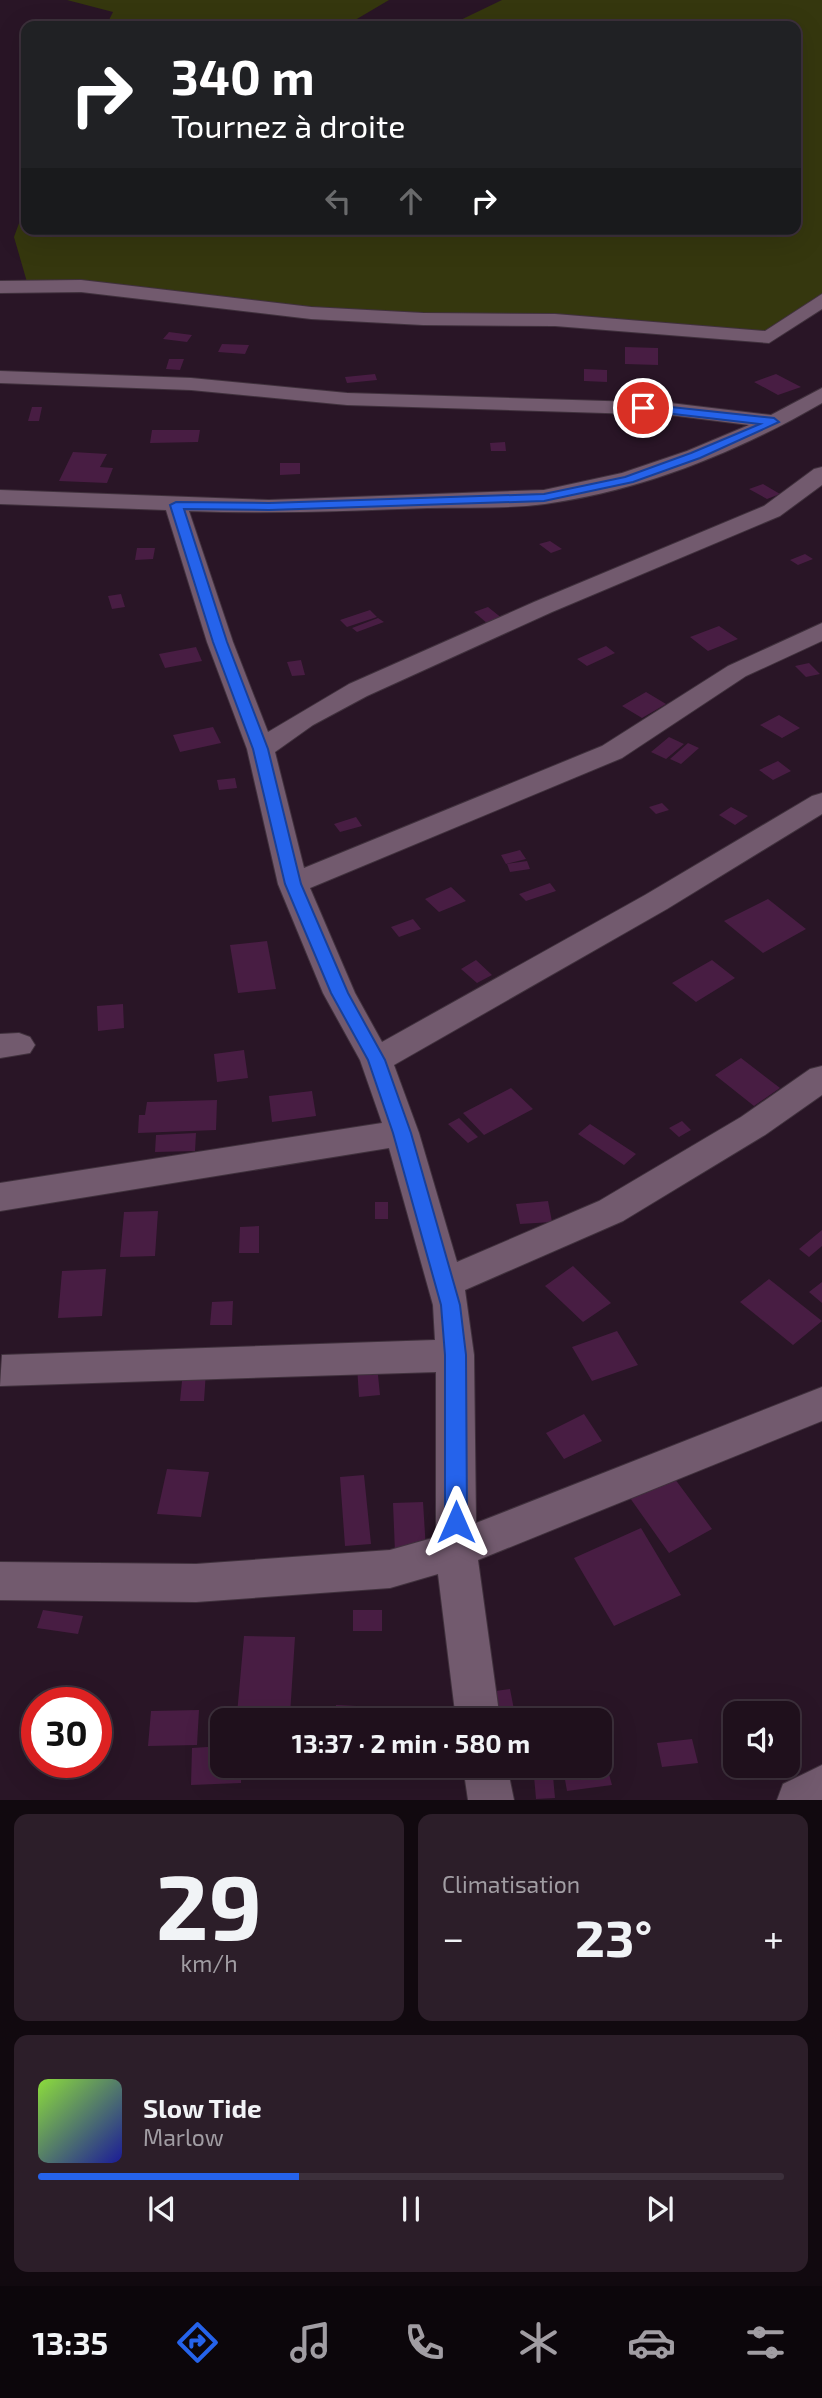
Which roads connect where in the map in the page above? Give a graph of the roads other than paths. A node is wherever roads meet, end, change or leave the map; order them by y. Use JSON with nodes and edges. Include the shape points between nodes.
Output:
{"nodes":[{"id":1,"x":0,"y":287,"type":"edge"},
{"id":2,"x":822,"y":300,"type":"edge"},
{"id":3,"x":0,"y":377,"type":"edge"},
{"id":4,"x":822,"y":394,"type":"edge"},
{"id":5,"x":774,"y":422,"type":"junction"},
{"id":6,"x":822,"y":474,"type":"edge"},
{"id":7,"x":0,"y":496,"type":"edge"},
{"id":8,"x":176,"y":505,"type":"junction"},
{"id":9,"x":822,"y":631,"type":"edge"},
{"id":10,"x":261,"y":749,"type":"junction"},
{"id":11,"x":822,"y":802,"type":"edge"},
{"id":12,"x":293,"y":884,"type":"junction"},
{"id":13,"x":376,"y":1060,"type":"junction"},
{"id":14,"x":822,"y":1078,"type":"edge"},
{"id":15,"x":402,"y":1133,"type":"junction"},
{"id":16,"x":0,"y":1197,"type":"edge"},
{"id":17,"x":444,"y":1283,"type":"junction"},
{"id":18,"x":456,"y":1355,"type":"junction"},
{"id":19,"x":2,"y":1371,"type":"dead end"},
{"id":20,"x":822,"y":1404,"type":"edge"},
{"id":21,"x":456,"y":1550,"type":"junction"},
{"id":22,"x":0,"y":1581,"type":"edge"},
{"id":23,"x":476,"y":1708,"type":"edge"},
{"id":24,"x":487,"y":1778,"type":"edge"},
{"id":25,"x":822,"y":1788,"type":"edge"},
{"id":26,"x":491,"y":1800,"type":"edge"},
{"id":27,"x":799,"y":1800,"type":"edge"}],
"edges":[{"from":1,"to":2,"type":"street","via":[[81,286],[325,314],[555,320],[769,337]]},
{"from":3,"to":5,"type":"street","via":[[191,384],[347,399],[670,409]]},
{"from":4,"to":5,"type":"street"},
{"from":5,"to":8,"type":"street","via":[[628,480],[544,497],[269,507]]},
{"from":6,"to":10,"type":"street","via":[[772,511],[358,690]]},
{"from":7,"to":8,"type":"street"},
{"from":8,"to":10,"type":"street","via":[[220,642]]},
{"from":9,"to":12,"type":"street","via":[[737,671],[612,752]]},
{"from":10,"to":12,"type":"street"},
{"from":11,"to":13,"type":"street"},
{"from":12,"to":13,"type":"street","via":[[339,993]]},
{"from":13,"to":15,"type":"street"},
{"from":14,"to":17,"type":"street","via":[[753,1126],[611,1211]]},
{"from":15,"to":16,"type":"street"},
{"from":15,"to":17,"type":"street"},
{"from":17,"to":18,"type":"street"},
{"from":18,"to":19,"type":"street"},
{"from":18,"to":21,"type":"street"},
{"from":20,"to":21,"type":"street"},
{"from":21,"to":22,"type":"street","via":[[390,1569],[196,1583]]},
{"from":21,"to":23,"type":"street"},
{"from":24,"to":26,"type":"street"},
{"from":25,"to":27,"type":"street"}]}
